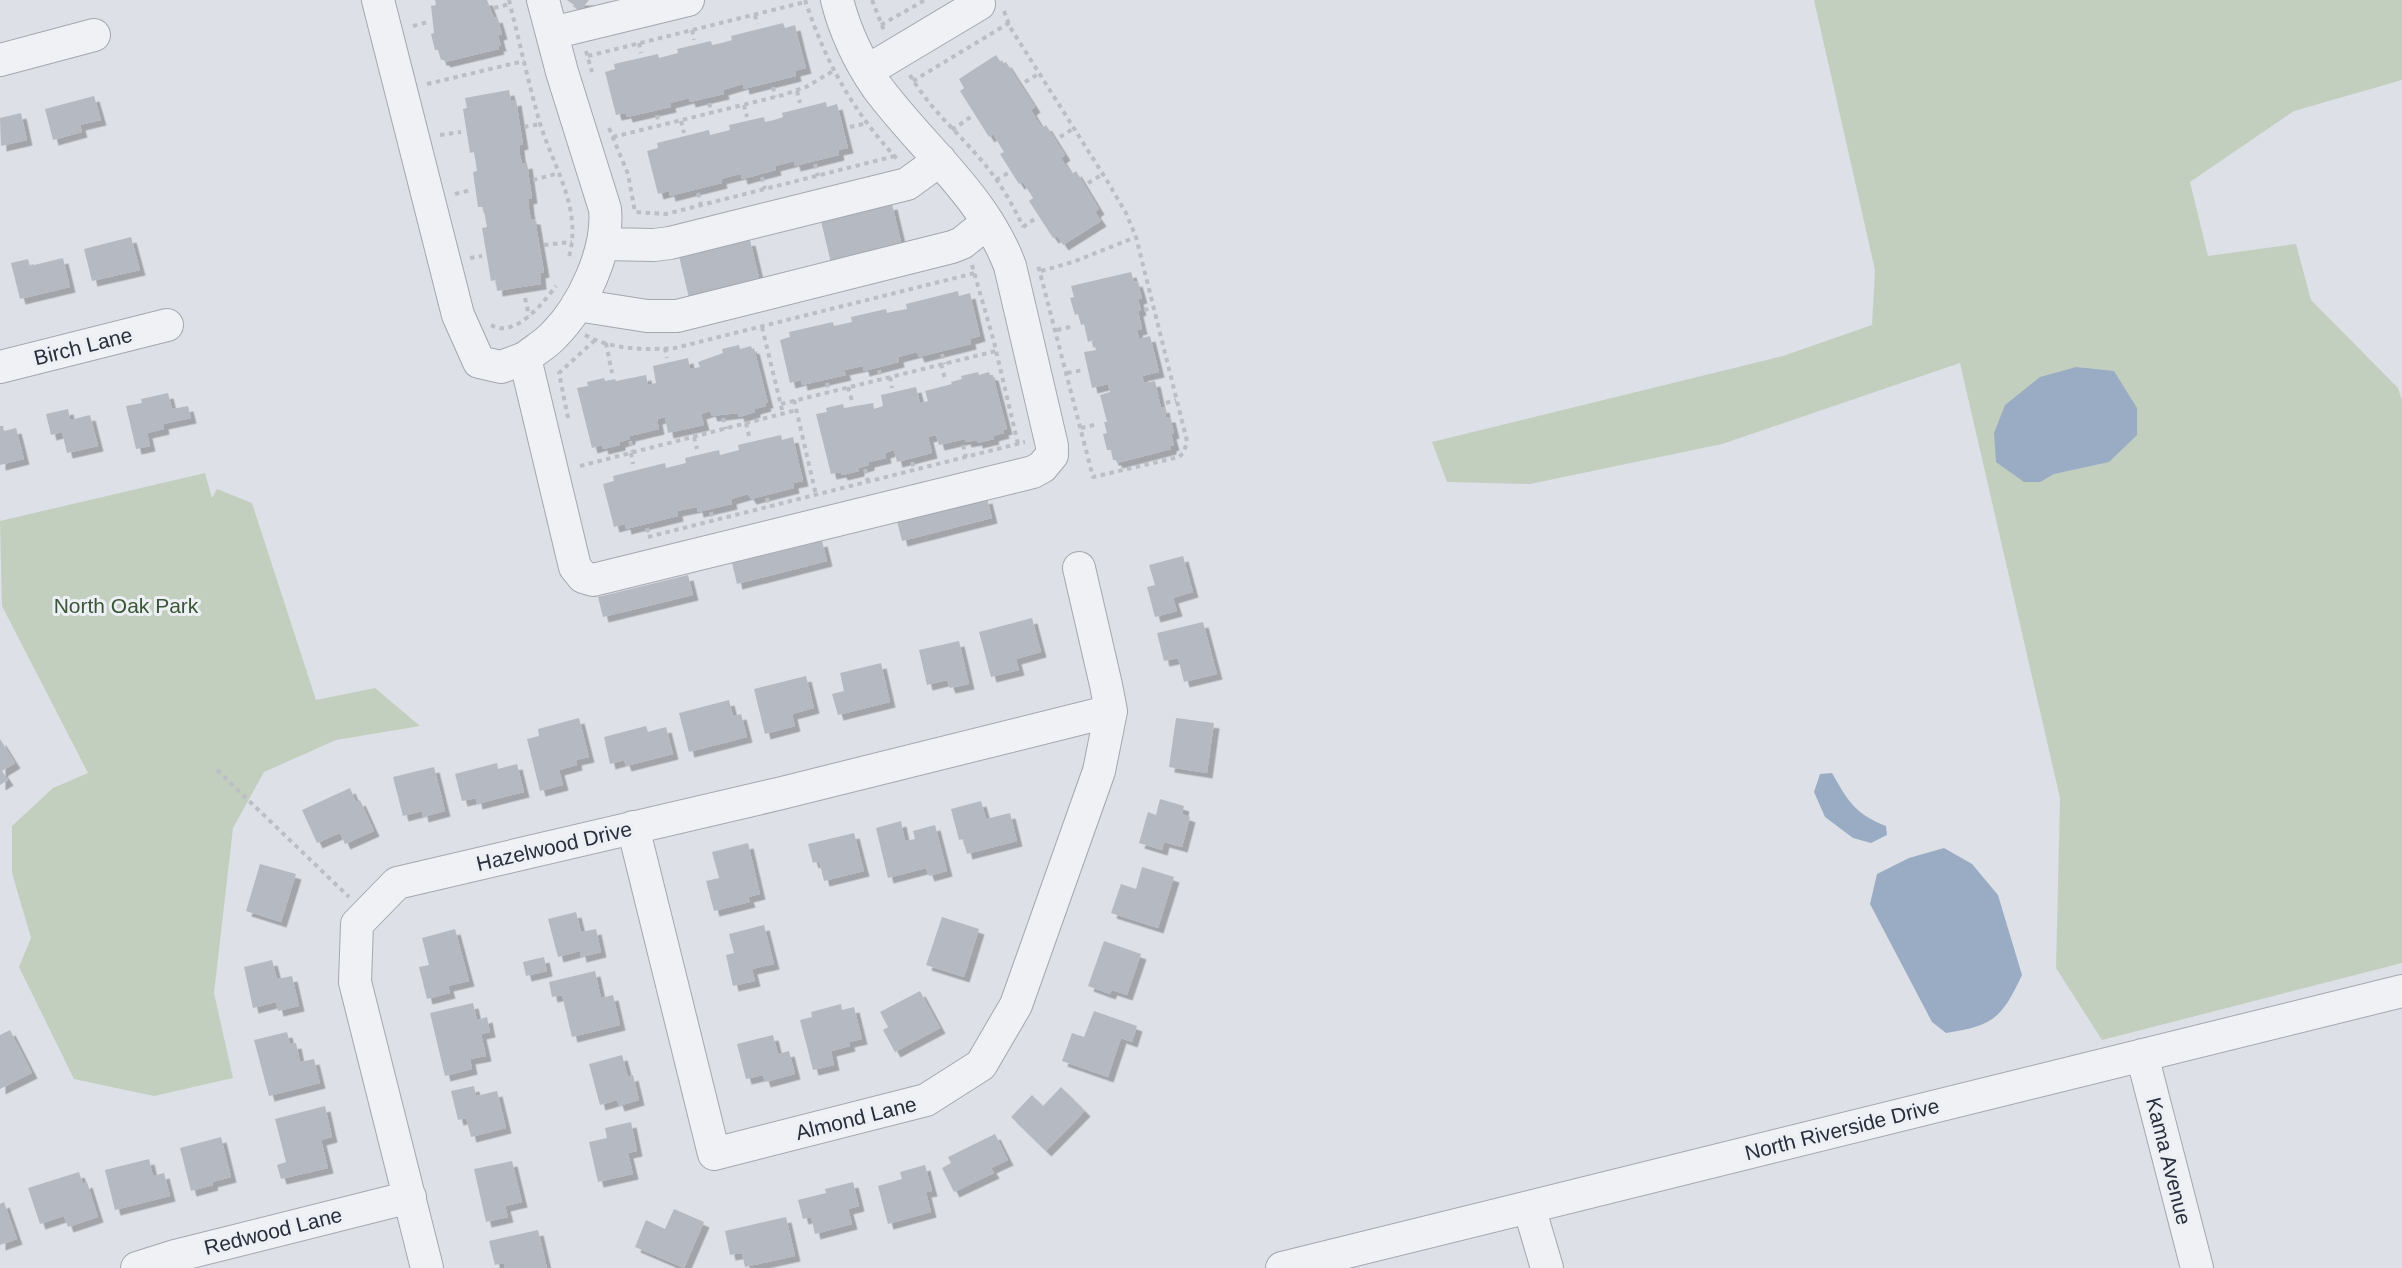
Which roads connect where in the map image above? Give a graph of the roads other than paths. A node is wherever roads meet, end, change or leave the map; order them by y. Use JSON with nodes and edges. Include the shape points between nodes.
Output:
{"nodes":[{"id":1,"x":378,"y":0,"type":"edge"},
{"id":2,"x":543,"y":0,"type":"edge"},
{"id":3,"x":837,"y":0,"type":"edge"},
{"id":4,"x":991,"y":7,"type":"road end"},
{"id":5,"x":690,"y":15,"type":"edge"},
{"id":6,"x":94,"y":35,"type":"dead end"},
{"id":7,"x":573,"y":39,"type":"junction"},
{"id":8,"x":0,"y":60,"type":"edge"},
{"id":9,"x":867,"y":71,"type":"junction"},
{"id":10,"x":940,"y":160,"type":"junction"},
{"id":11,"x":977,"y":231,"type":"junction"},
{"id":12,"x":603,"y":244,"type":"junction"},
{"id":13,"x":568,"y":292,"type":"junction"},
{"id":14,"x":167,"y":325,"type":"dead end"},
{"id":15,"x":525,"y":358,"type":"junction"},
{"id":16,"x":0,"y":366,"type":"edge"},
{"id":17,"x":1079,"y":568,"type":"dead end"},
{"id":18,"x":1110,"y":711,"type":"junction"},
{"id":19,"x":633,"y":827,"type":"junction"},
{"id":20,"x":2402,"y":991,"type":"edge"},
{"id":21,"x":2142,"y":1055,"type":"junction"},
{"id":22,"x":410,"y":1197,"type":"junction"},
{"id":23,"x":1529,"y":1207,"type":"junction"},
{"id":24,"x":137,"y":1268,"type":"edge"},
{"id":25,"x":427,"y":1268,"type":"edge"},
{"id":26,"x":1282,"y":1268,"type":"edge"},
{"id":27,"x":1547,"y":1268,"type":"edge"},
{"id":28,"x":2197,"y":1268,"type":"edge"}],
"edges":[{"from":1,"to":15,"type":"street","via":[[458,315],[479,362],[501,367]]},
{"from":2,"to":7,"type":"street"},
{"from":3,"to":9,"type":"street","via":[[853,46]]},
{"from":4,"to":9,"type":"street"},
{"from":5,"to":7,"type":"street"},
{"from":6,"to":8,"type":"street"},
{"from":7,"to":12,"type":"street","via":[[605,209]]},
{"from":9,"to":10,"type":"street"},
{"from":10,"to":11,"type":"street"},
{"from":10,"to":12,"type":"street","via":[[907,184],[670,243]]},
{"from":11,"to":13,"type":"street","via":[[952,247],[677,316],[647,316]]},
{"from":11,"to":15,"type":"street","via":[[1010,266],[1050,436],[1052,455],[1033,472],[593,580],[583,577],[575,567]]},
{"from":12,"to":13,"type":"street","via":[[596,266]]},
{"from":13,"to":15,"type":"street","via":[[554,335]]},
{"from":14,"to":16,"type":"street","name":"Birch Lane"},
{"from":17,"to":18,"type":"street","name":"Almond Lane"},
{"from":18,"to":19,"type":"street","name":"Hazelwood Drive"},
{"from":18,"to":19,"type":"street","name":"Almond Lane","via":[[1099,771],[1016,1005],[981,1065],[926,1100],[714,1154]]},
{"from":19,"to":22,"type":"street","name":"Hazelwood Drive","via":[[397,882],[357,924],[355,982]]},
{"from":20,"to":21,"type":"street","name":"North Riverside Drive"},
{"from":21,"to":23,"type":"street","name":"North Riverside Drive"},
{"from":21,"to":28,"type":"street","name":"Kama Avenue"},
{"from":22,"to":24,"type":"street","name":"Redwood Lane"},
{"from":22,"to":25,"type":"street","name":"Hazelwood Drive"},
{"from":23,"to":26,"type":"street","name":"North Riverside Drive"},
{"from":23,"to":27,"type":"street"}]}
